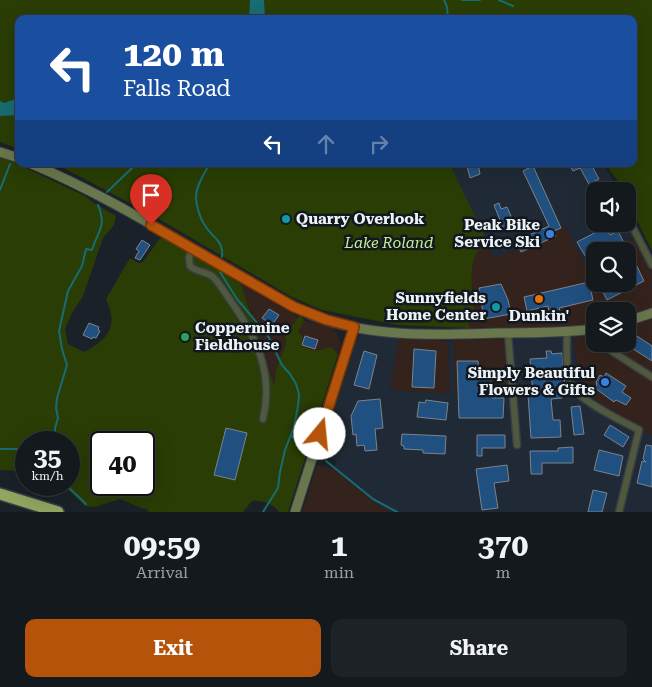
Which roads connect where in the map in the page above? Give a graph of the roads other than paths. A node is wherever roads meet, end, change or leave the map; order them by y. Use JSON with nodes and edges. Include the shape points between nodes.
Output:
{"nodes":[{"id":1,"x":0,"y":152,"type":"edge"},
{"id":2,"x":15,"y":157,"type":"edge"},
{"id":3,"x":38,"y":167,"type":"edge"},
{"id":4,"x":635,"y":232,"type":"edge"},
{"id":5,"x":193,"y":249,"type":"junction"},
{"id":6,"x":652,"y":265,"type":"edge"},
{"id":7,"x":652,"y":313,"type":"edge"},
{"id":8,"x":636,"y":319,"type":"edge"},
{"id":9,"x":354,"y":327,"type":"junction"},
{"id":10,"x":586,"y":329,"type":"edge"},
{"id":11,"x":567,"y":332,"type":"junction"},
{"id":12,"x":508,"y":333,"type":"junction"},
{"id":13,"x":613,"y":352,"type":"edge"},
{"id":14,"x":652,"y":377,"type":"edge"},
{"id":15,"x":264,"y":419,"type":"dead end"},
{"id":16,"x":517,"y":445,"type":"dead end"},
{"id":17,"x":0,"y":494,"type":"edge"},
{"id":18,"x":58,"y":512,"type":"edge"},
{"id":19,"x":295,"y":512,"type":"edge"},
{"id":20,"x":619,"y":512,"type":"edge"}],
"edges":[{"from":1,"to":2,"type":"main road"},
{"from":3,"to":5,"type":"main road"},
{"from":4,"to":6,"type":"street"},
{"from":5,"to":9,"type":"main road","via":[[303,311]]},
{"from":5,"to":15,"type":"street","via":[[190,266],[214,278],[237,310],[262,356],[266,388]]},
{"from":7,"to":8,"type":"main road"},
{"from":9,"to":12,"type":"main road","via":[[408,334]]},
{"from":9,"to":19,"type":"main road"},
{"from":10,"to":11,"type":"main road"},
{"from":11,"to":12,"type":"main road"},
{"from":11,"to":20,"type":"street","via":[[574,388],[586,400],[639,430]]},
{"from":12,"to":16,"type":"street"},
{"from":13,"to":14,"type":"street"},
{"from":17,"to":18,"type":"highway"}]}
